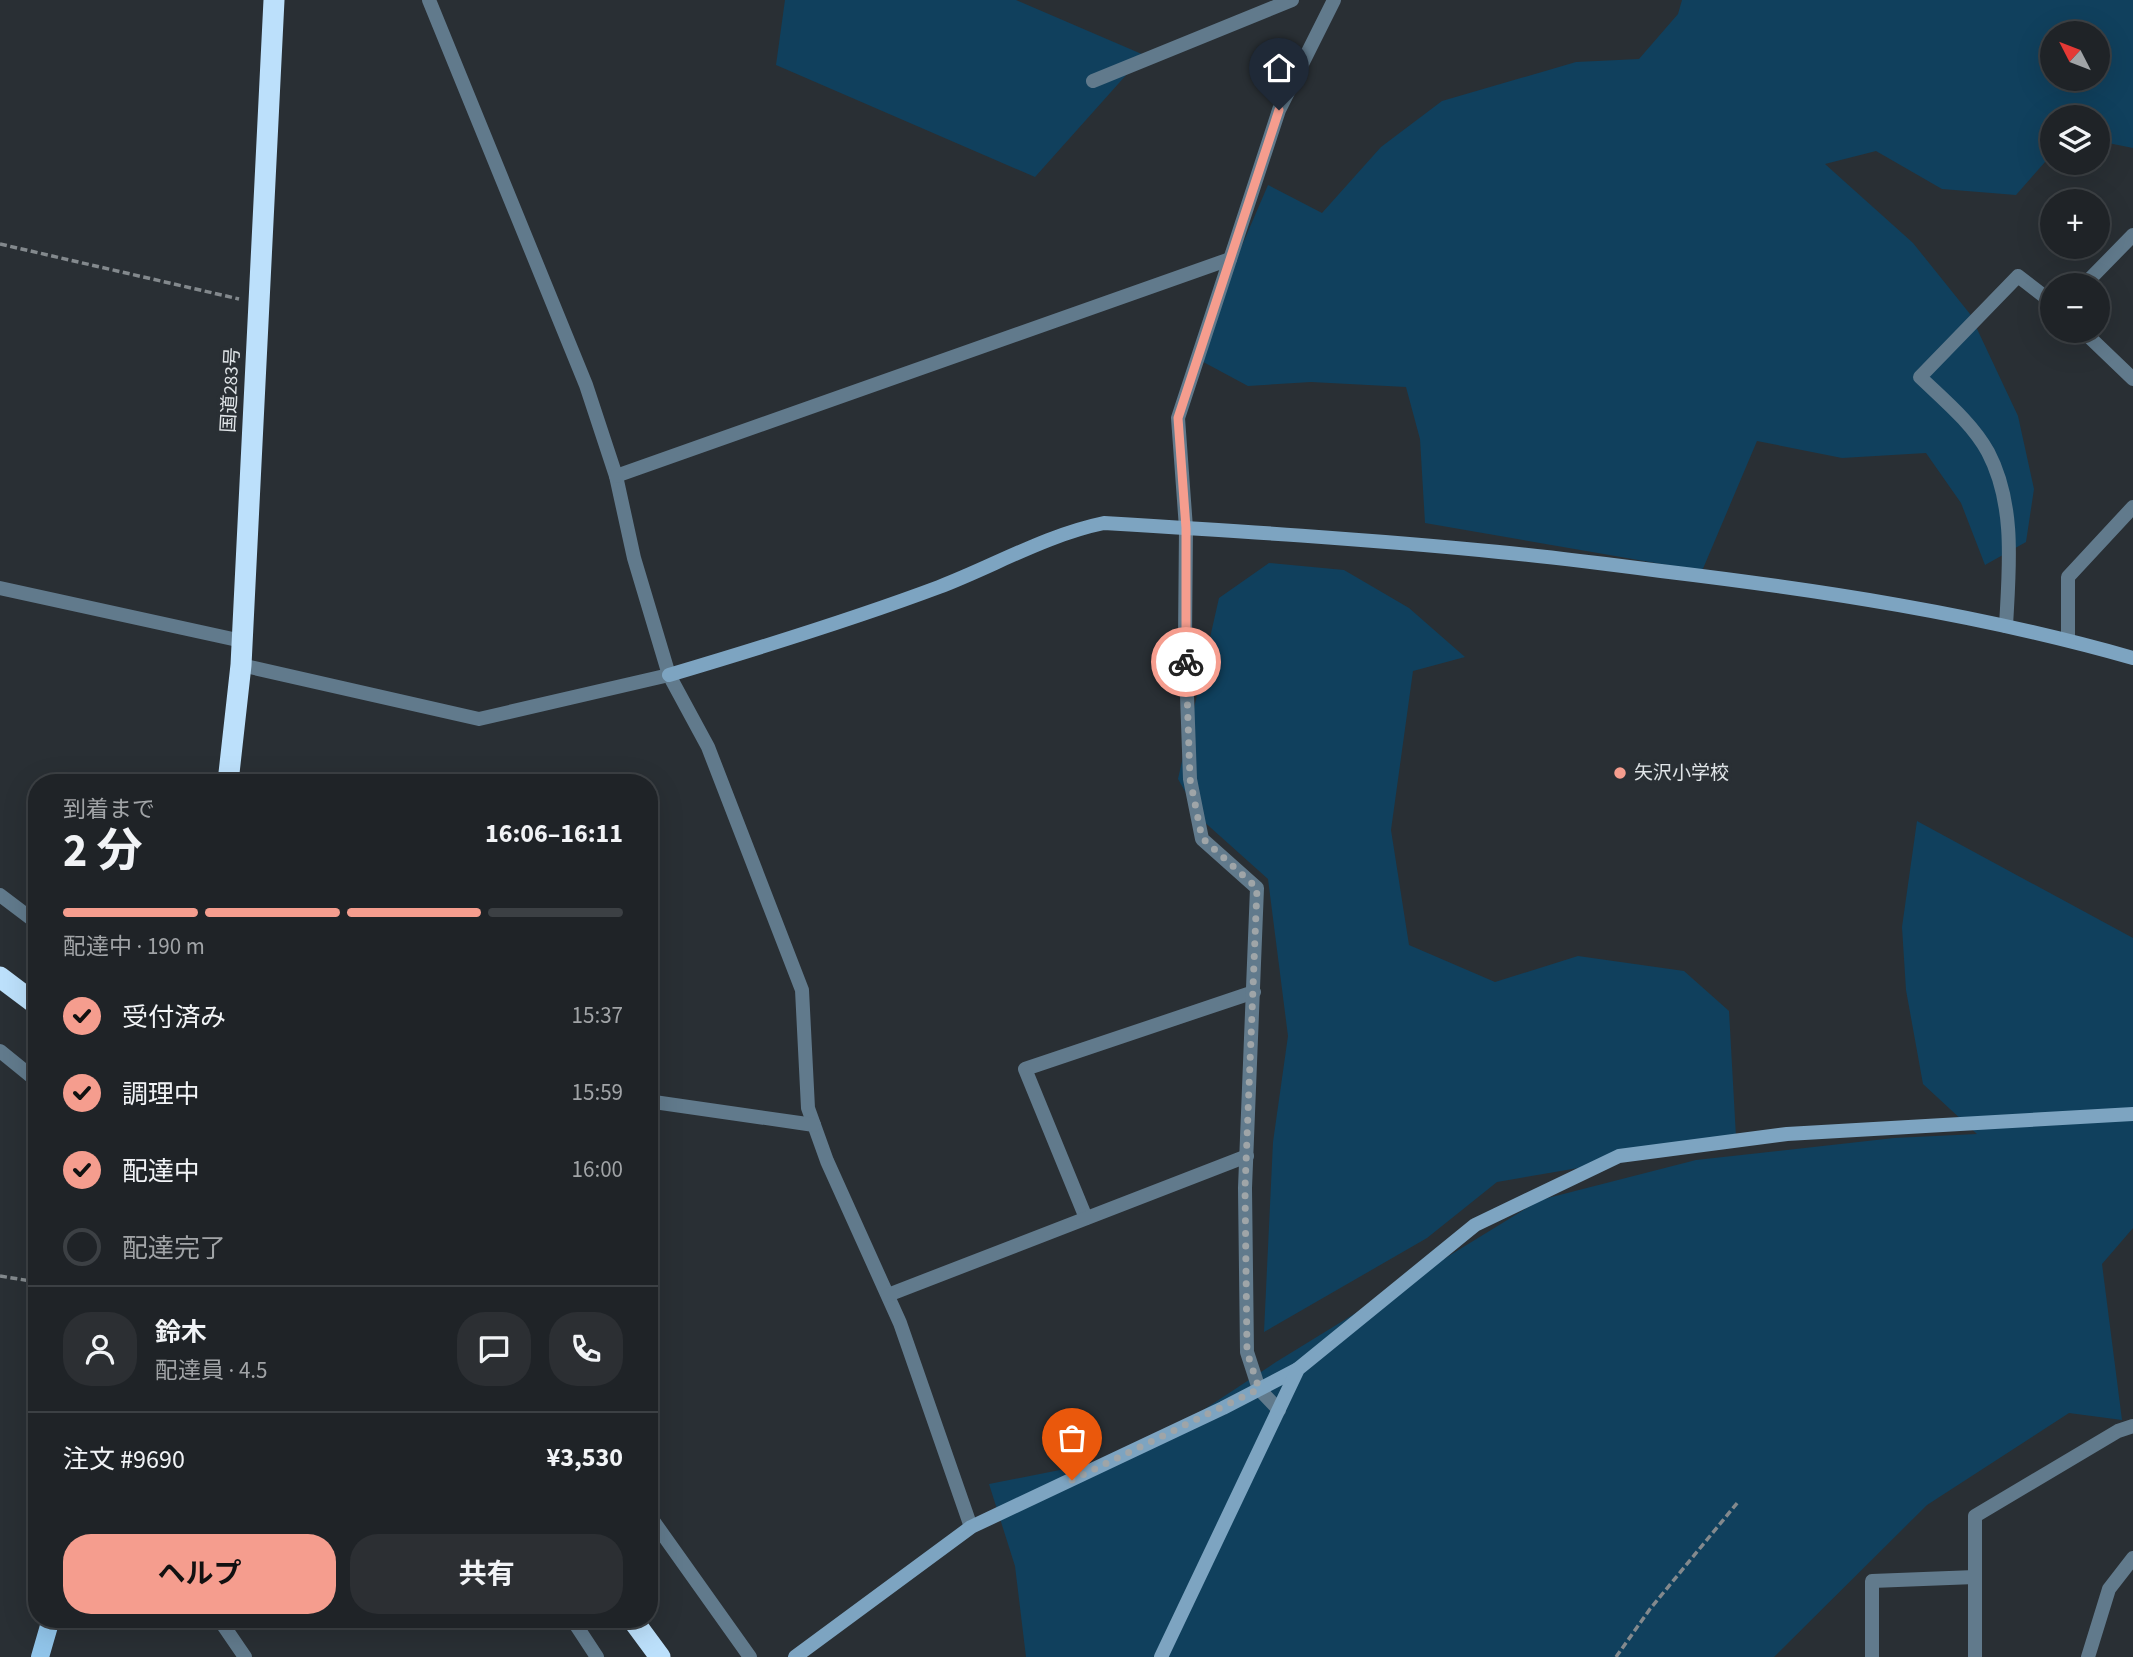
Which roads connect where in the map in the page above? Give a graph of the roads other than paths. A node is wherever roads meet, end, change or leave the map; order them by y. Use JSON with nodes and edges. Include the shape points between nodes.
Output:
{"nodes":[{"id":1,"x":274,"y":0,"type":"edge"},
{"id":2,"x":429,"y":0,"type":"edge"},
{"id":3,"x":1292,"y":0,"type":"edge"},
{"id":4,"x":1334,"y":0,"type":"edge"},
{"id":5,"x":1093,"y":81,"type":"dead end"},
{"id":6,"x":2133,"y":235,"type":"edge"},
{"id":7,"x":1230,"y":260,"type":"junction"},
{"id":8,"x":2096,"y":273,"type":"edge"},
{"id":9,"x":2040,"y":293,"type":"edge"},
{"id":10,"x":2096,"y":343,"type":"edge"},
{"id":11,"x":2133,"y":379,"type":"edge"},
{"id":12,"x":616,"y":476,"type":"junction"},
{"id":13,"x":2133,"y":506,"type":"edge"},
{"id":14,"x":1186,"y":528,"type":"junction"},
{"id":15,"x":0,"y":589,"type":"edge"},
{"id":16,"x":2007,"y":626,"type":"junction"},
{"id":17,"x":2068,"y":639,"type":"junction"},
{"id":18,"x":242,"y":641,"type":"junction"},
{"id":19,"x":2133,"y":657,"type":"edge"},
{"id":20,"x":241,"y":665,"type":"junction"},
{"id":21,"x":669,"y":675,"type":"junction"},
{"id":22,"x":229,"y":774,"type":"edge"},
{"id":23,"x":0,"y":895,"type":"edge"},
{"id":24,"x":28,"y":916,"type":"edge"},
{"id":25,"x":0,"y":978,"type":"edge"},
{"id":26,"x":1254,"y":992,"type":"junction"},
{"id":27,"x":28,"y":998,"type":"edge"},
{"id":28,"x":0,"y":1051,"type":"edge"},
{"id":29,"x":28,"y":1073,"type":"edge"},
{"id":30,"x":658,"y":1102,"type":"edge"},
{"id":31,"x":2133,"y":1114,"type":"edge"},
{"id":32,"x":814,"y":1125,"type":"junction"},
{"id":33,"x":1247,"y":1156,"type":"junction"},
{"id":34,"x":1086,"y":1218,"type":"junction"},
{"id":35,"x":888,"y":1295,"type":"junction"},
{"id":36,"x":1298,"y":1369,"type":"junction"},
{"id":37,"x":1259,"y":1389,"type":"junction"},
{"id":38,"x":1279,"y":1410,"type":"junction"},
{"id":39,"x":2133,"y":1426,"type":"edge"},
{"id":40,"x":971,"y":1527,"type":"junction"},
{"id":41,"x":658,"y":1528,"type":"edge"},
{"id":42,"x":2133,"y":1558,"type":"edge"},
{"id":43,"x":1975,"y":1577,"type":"junction"},
{"id":44,"x":48,"y":1628,"type":"edge"},
{"id":45,"x":225,"y":1628,"type":"edge"},
{"id":46,"x":578,"y":1628,"type":"edge"},
{"id":47,"x":639,"y":1628,"type":"edge"},
{"id":48,"x":40,"y":1657,"type":"edge"},
{"id":49,"x":245,"y":1657,"type":"edge"},
{"id":50,"x":597,"y":1657,"type":"edge"},
{"id":51,"x":660,"y":1657,"type":"edge"},
{"id":52,"x":750,"y":1657,"type":"edge"},
{"id":53,"x":795,"y":1657,"type":"edge"},
{"id":54,"x":1161,"y":1657,"type":"edge"},
{"id":55,"x":1872,"y":1657,"type":"edge"},
{"id":56,"x":1975,"y":1657,"type":"edge"},
{"id":57,"x":2088,"y":1657,"type":"edge"}],
"edges":[{"from":1,"to":18,"type":"highway","name":"国道283号"},
{"from":2,"to":12,"type":"street","via":[[586,385]]},
{"from":3,"to":5,"type":"street"},
{"from":4,"to":7,"type":"street","via":[[1279,110]]},
{"from":6,"to":8,"type":"street"},
{"from":7,"to":12,"type":"street"},
{"from":7,"to":14,"type":"street","via":[[1178,418]]},
{"from":9,"to":16,"type":"street","via":[[2018,276],[1920,377],[1971,428],[1988,453],[2000,486],[2010,547]]},
{"from":10,"to":11,"type":"street"},
{"from":12,"to":21,"type":"street"},
{"from":13,"to":17,"type":"street","via":[[2068,577]]},
{"from":14,"to":16,"type":"street","via":[[1501,552],[1800,587]]},
{"from":14,"to":21,"type":"street","via":[[1104,523],[1072,530],[940,586],[793,638]]},
{"from":14,"to":26,"type":"street","via":[[1190,779],[1202,838],[1257,888]]},
{"from":15,"to":18,"type":"street"},
{"from":16,"to":17,"type":"street"},
{"from":17,"to":19,"type":"street"},
{"from":18,"to":20,"type":"highway","name":"国道283号"},
{"from":20,"to":21,"type":"street","via":[[480,719]]},
{"from":20,"to":22,"type":"highway","name":"国道283号"},
{"from":21,"to":32,"type":"street","via":[[708,747],[802,990],[808,1108]]},
{"from":23,"to":24,"type":"street"},
{"from":25,"to":27,"type":"highway"},
{"from":26,"to":33,"type":"street"},
{"from":26,"to":34,"type":"street","via":[[1025,1069]]},
{"from":28,"to":29,"type":"street"},
{"from":30,"to":32,"type":"street"},
{"from":31,"to":36,"type":"street","via":[[1787,1134],[1619,1156],[1475,1225]]},
{"from":32,"to":35,"type":"street"},
{"from":33,"to":34,"type":"street"},
{"from":33,"to":37,"type":"street","via":[[1247,1352]]},
{"from":34,"to":35,"type":"street"},
{"from":35,"to":40,"type":"street"},
{"from":36,"to":37,"type":"street"},
{"from":36,"to":38,"type":"street"},
{"from":37,"to":38,"type":"street"},
{"from":37,"to":40,"type":"street"},
{"from":38,"to":54,"type":"street"},
{"from":39,"to":43,"type":"street","via":[[1975,1516]]},
{"from":40,"to":53,"type":"street"},
{"from":41,"to":52,"type":"street"},
{"from":42,"to":57,"type":"street","via":[[2109,1589]]},
{"from":43,"to":55,"type":"street","via":[[1872,1581]]},
{"from":43,"to":56,"type":"street"},
{"from":44,"to":48,"type":"main road"},
{"from":45,"to":49,"type":"street"},
{"from":46,"to":50,"type":"street"},
{"from":47,"to":51,"type":"highway"}]}
